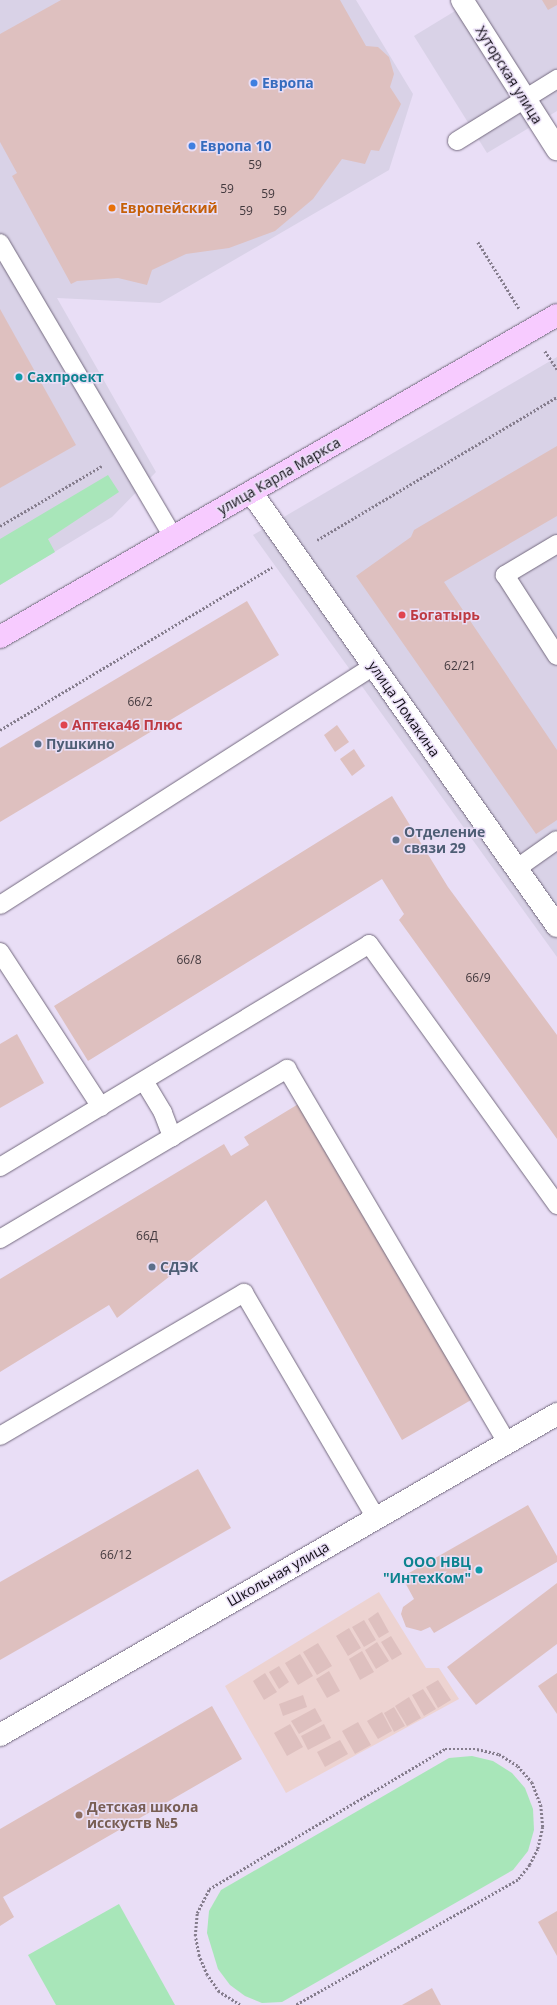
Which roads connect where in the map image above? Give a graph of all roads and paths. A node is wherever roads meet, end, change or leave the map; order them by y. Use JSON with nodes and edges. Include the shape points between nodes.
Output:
{"nodes":[{"id":1,"x":462,"y":0,"type":"edge"},
{"id":2,"x":557,"y":80,"type":"edge"},
{"id":3,"x":525,"y":99,"type":"junction"},
{"id":4,"x":457,"y":141,"type":"dead end"},
{"id":5,"x":557,"y":149,"type":"edge"},
{"id":6,"x":0,"y":243,"type":"edge"},
{"id":7,"x":557,"y":315,"type":"edge"},
{"id":8,"x":105,"y":465,"type":"dead end"},
{"id":9,"x":251,"y":492,"type":"junction"},
{"id":10,"x":0,"y":526,"type":"edge"},
{"id":11,"x":173,"y":537,"type":"junction"},
{"id":12,"x":557,"y":544,"type":"edge"},
{"id":13,"x":0,"y":637,"type":"edge"},
{"id":14,"x":557,"y":656,"type":"edge"},
{"id":15,"x":374,"y":666,"type":"junction"},
{"id":16,"x":557,"y":840,"type":"edge"},
{"id":17,"x":516,"y":869,"type":"junction"},
{"id":18,"x":0,"y":905,"type":"edge"},
{"id":19,"x":557,"y":926,"type":"edge"},
{"id":20,"x":0,"y":952,"type":"edge"},
{"id":21,"x":144,"y":1081,"type":"junction"},
{"id":22,"x":101,"y":1107,"type":"junction"},
{"id":23,"x":172,"y":1137,"type":"junction"},
{"id":24,"x":0,"y":1167,"type":"edge"},
{"id":25,"x":557,"y":1205,"type":"edge"},
{"id":26,"x":0,"y":1240,"type":"edge"},
{"id":27,"x":557,"y":1414,"type":"edge"},
{"id":28,"x":0,"y":1436,"type":"edge"},
{"id":29,"x":506,"y":1443,"type":"junction"},
{"id":30,"x":376,"y":1518,"type":"junction"},
{"id":31,"x":0,"y":1735,"type":"edge"},
{"id":32,"x":240,"y":2005,"type":"edge"},
{"id":33,"x":297,"y":2005,"type":"edge"}],
"edges":[{"from":1,"to":3,"type":"street","name":"Хуторская улица"},
{"from":2,"to":3,"type":"lane"},
{"from":3,"to":4,"type":"lane"},
{"from":3,"to":5,"type":"street","name":"Хуторская улица"},
{"from":6,"to":11,"type":"lane"},
{"from":7,"to":9,"type":"main road","name":"улица Карла Маркса"},
{"from":8,"to":10,"type":"path"},
{"from":9,"to":11,"type":"main road","name":"улица Карла Маркса"},
{"from":9,"to":15,"type":"street","name":"улица Ломакина"},
{"from":11,"to":13,"type":"main road","name":"улица Карла Маркса"},
{"from":12,"to":14,"type":"lane","via":[[504,575]]},
{"from":15,"to":17,"type":"street","name":"улица Ломакина"},
{"from":15,"to":18,"type":"lane"},
{"from":16,"to":17,"type":"lane"},
{"from":17,"to":19,"type":"street","name":"улица Ломакина"},
{"from":20,"to":22,"type":"lane"},
{"from":21,"to":22,"type":"lane"},
{"from":21,"to":23,"type":"lane","via":[[163,1113]]},
{"from":21,"to":25,"type":"lane","via":[[369,944]]},
{"from":22,"to":24,"type":"lane"},
{"from":23,"to":26,"type":"lane"},
{"from":23,"to":29,"type":"lane","via":[[287,1070]]},
{"from":27,"to":29,"type":"street","name":"Школьная улица"},
{"from":28,"to":30,"type":"lane","via":[[244,1293]]},
{"from":29,"to":30,"type":"street","name":"Школьная улица"},
{"from":30,"to":31,"type":"street","name":"Школьная улица"},
{"from":32,"to":33,"type":"path","via":[[219,1992],[207,1975],[199,1956],[195,1936],[198,1913],[208,1889],[444,1749],[477,1748],[499,1754],[518,1766],[532,1782],[540,1805],[542,1827],[538,1849],[518,1880]]}]}
